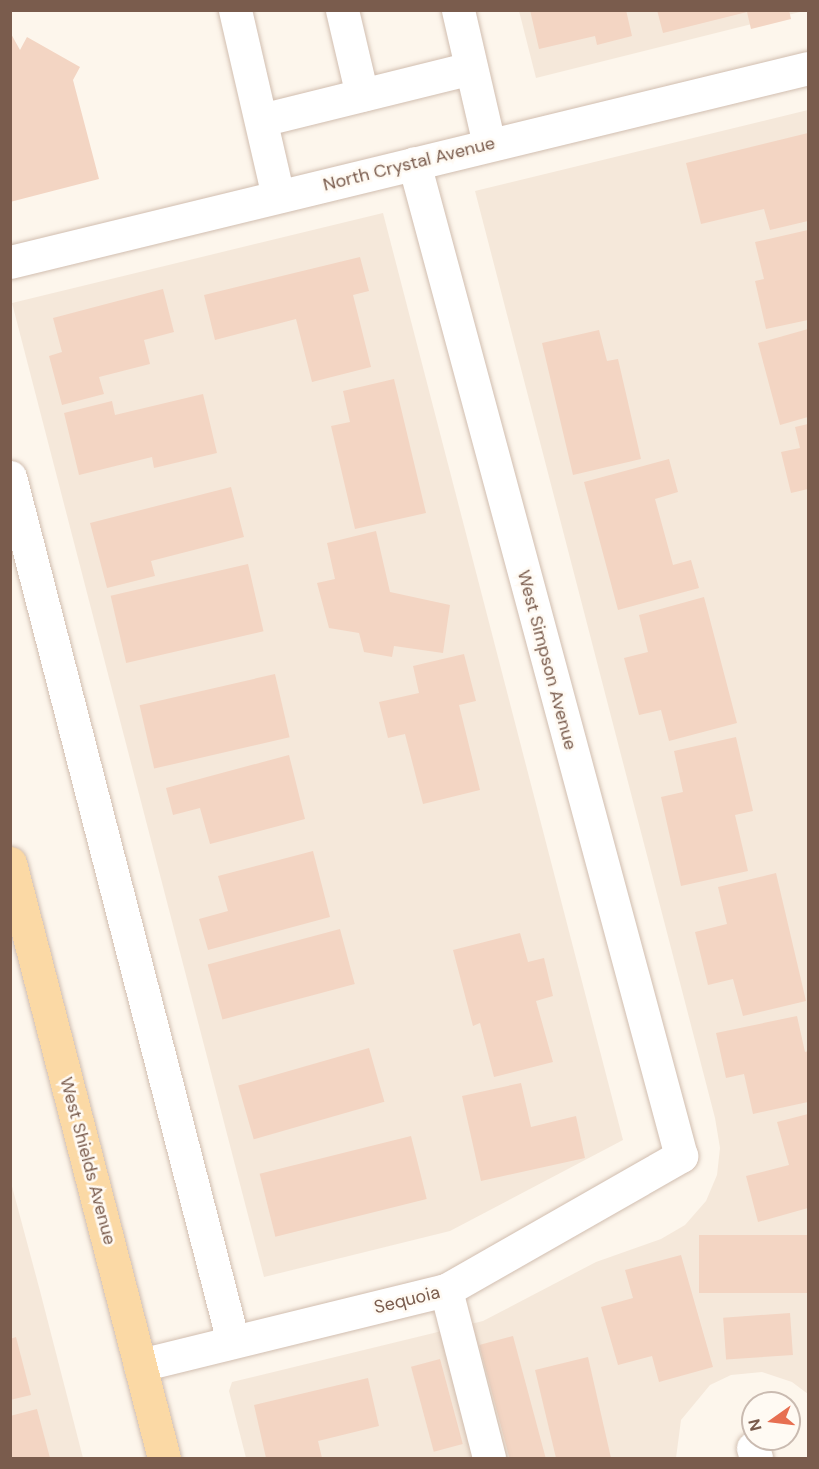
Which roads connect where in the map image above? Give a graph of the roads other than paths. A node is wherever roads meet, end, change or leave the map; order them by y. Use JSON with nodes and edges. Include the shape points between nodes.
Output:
{"nodes":[{"id":1,"x":235,"y":10,"type":"edge"},
{"id":2,"x":342,"y":10,"type":"edge"},
{"id":3,"x":458,"y":10,"type":"edge"},
{"id":4,"x":471,"y":68,"type":"junction"},
{"id":5,"x":808,"y":68,"type":"edge"},
{"id":6,"x":362,"y":95,"type":"junction"},
{"id":7,"x":261,"y":120,"type":"junction"},
{"id":8,"x":489,"y":144,"type":"junction"},
{"id":9,"x":414,"y":163,"type":"junction"},
{"id":10,"x":278,"y":196,"type":"junction"},
{"id":11,"x":10,"y":262,"type":"edge"},
{"id":12,"x":10,"y":477,"type":"edge"},
{"id":13,"x":10,"y":863,"type":"edge"},
{"id":14,"x":681,"y":1156,"type":"joint"},
{"id":15,"x":446,"y":1290,"type":"junction"},
{"id":16,"x":233,"y":1342,"type":"junction"},
{"id":17,"x":140,"y":1365,"type":"junction"},
{"id":18,"x":164,"y":1458,"type":"edge"},
{"id":19,"x":489,"y":1458,"type":"edge"}],
"edges":[{"from":1,"to":7,"type":"street"},
{"from":2,"to":6,"type":"street"},
{"from":3,"to":4,"type":"street"},
{"from":4,"to":6,"type":"street"},
{"from":4,"to":8,"type":"street"},
{"from":5,"to":8,"type":"street","name":"North Crystal Avenue"},
{"from":6,"to":7,"type":"street"},
{"from":7,"to":10,"type":"street"},
{"from":8,"to":9,"type":"street","name":"North Crystal Avenue"},
{"from":9,"to":10,"type":"street","name":"North Crystal Avenue"},
{"from":9,"to":14,"type":"street","name":"West Simpson Avenue"},
{"from":10,"to":11,"type":"street","name":"North Crystal Avenue"},
{"from":12,"to":16,"type":"street"},
{"from":13,"to":17,"type":"main road","name":"West Shields Avenue"},
{"from":14,"to":15,"type":"street","name":"Sequoia"},
{"from":15,"to":16,"type":"street","name":"Sequoia"},
{"from":15,"to":19,"type":"street"},
{"from":16,"to":17,"type":"street","name":"Sequoia"},
{"from":17,"to":18,"type":"main road","name":"West Shields Avenue"}]}
